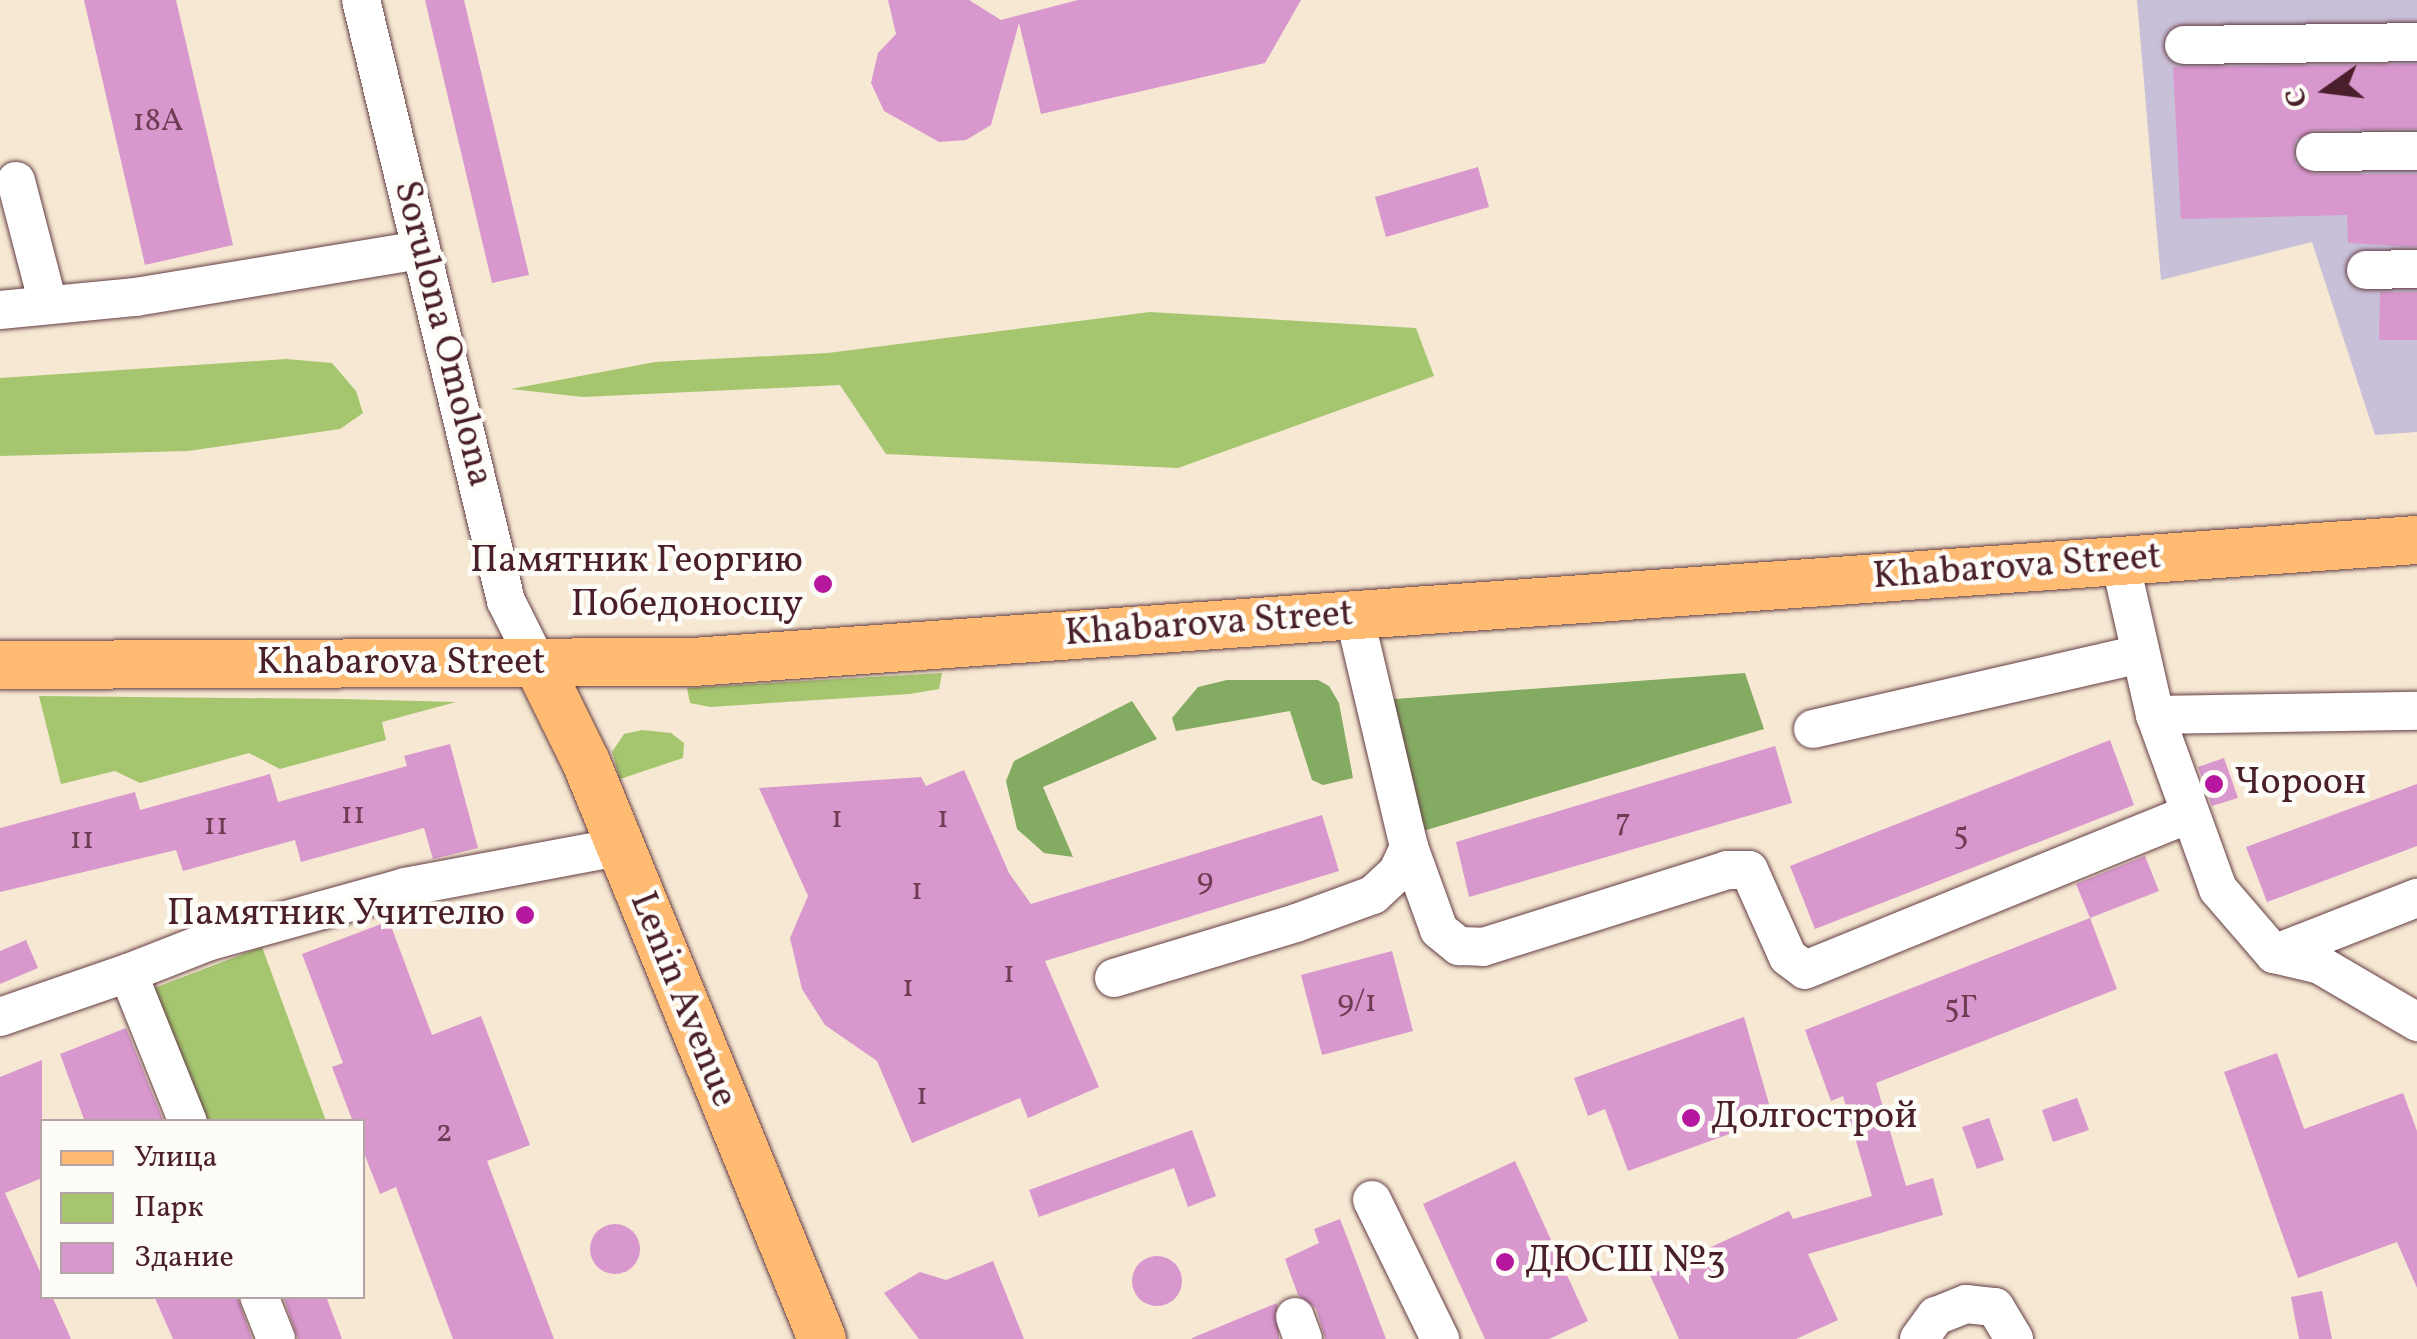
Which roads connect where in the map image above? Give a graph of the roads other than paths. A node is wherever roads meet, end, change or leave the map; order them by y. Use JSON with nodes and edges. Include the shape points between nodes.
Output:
{"nodes":[{"id":1,"x":361,"y":0,"type":"edge"},
{"id":2,"x":2417,"y":42,"type":"edge"},
{"id":3,"x":2184,"y":45,"type":"dead end"},
{"id":4,"x":2417,"y":151,"type":"edge"},
{"id":5,"x":2315,"y":152,"type":"dead end"},
{"id":6,"x":16,"y":181,"type":"dead end"},
{"id":7,"x":421,"y":250,"type":"junction"},
{"id":8,"x":2417,"y":269,"type":"edge"},
{"id":9,"x":2366,"y":270,"type":"dead end"},
{"id":10,"x":48,"y":304,"type":"junction"},
{"id":11,"x":0,"y":310,"type":"edge"},
{"id":12,"x":2416,"y":541,"type":"edge"},
{"id":13,"x":2120,"y":561,"type":"junction"},
{"id":14,"x":1354,"y":615,"type":"junction"},
{"id":15,"x":2137,"y":655,"type":"junction"},
{"id":16,"x":537,"y":663,"type":"junction"},
{"id":17,"x":2,"y":667,"type":"edge"},
{"id":18,"x":2417,"y":711,"type":"edge"},
{"id":19,"x":2155,"y":715,"type":"junction"},
{"id":20,"x":1813,"y":729,"type":"dead end"},
{"id":21,"x":2187,"y":815,"type":"junction"},
{"id":22,"x":619,"y":846,"type":"junction"},
{"id":23,"x":1409,"y":847,"type":"junction"},
{"id":24,"x":2417,"y":898,"type":"edge"},
{"id":25,"x":2274,"y":954,"type":"junction"},
{"id":26,"x":128,"y":973,"type":"junction"},
{"id":27,"x":1114,"y":978,"type":"dead end"},
{"id":28,"x":0,"y":1017,"type":"edge"},
{"id":29,"x":2417,"y":1022,"type":"edge"},
{"id":30,"x":187,"y":1119,"type":"edge"},
{"id":31,"x":1372,"y":1200,"type":"dead end"},
{"id":32,"x":260,"y":1299,"type":"edge"},
{"id":33,"x":276,"y":1339,"type":"edge"},
{"id":34,"x":822,"y":1339,"type":"edge"},
{"id":35,"x":1440,"y":1339,"type":"edge"},
{"id":36,"x":1919,"y":1339,"type":"edge"},
{"id":37,"x":2014,"y":1339,"type":"edge"}],
"edges":[{"from":1,"to":7,"type":"street","name":"Sorulona Omolona"},
{"from":2,"to":3,"type":"street"},
{"from":4,"to":5,"type":"street"},
{"from":6,"to":10,"type":"street"},
{"from":7,"to":10,"type":"street","via":[[136,297]]},
{"from":7,"to":16,"type":"street","name":"Sorulona Omolona","via":[[506,600]]},
{"from":8,"to":9,"type":"street"},
{"from":10,"to":11,"type":"street"},
{"from":12,"to":13,"type":"main road","name":"Khabarova Street"},
{"from":13,"to":14,"type":"main road","name":"Khabarova Street"},
{"from":13,"to":15,"type":"street"},
{"from":14,"to":16,"type":"main road","name":"Khabarova Street","via":[[693,662]]},
{"from":14,"to":23,"type":"street"},
{"from":15,"to":19,"type":"street"},
{"from":15,"to":20,"type":"street"},
{"from":16,"to":17,"type":"main road","name":"Khabarova Street"},
{"from":16,"to":22,"type":"main road","name":"Lenin Avenue"},
{"from":18,"to":19,"type":"street"},
{"from":19,"to":21,"type":"street"},
{"from":21,"to":23,"type":"street","via":[[1805,970],[1788,957],[1749,870],[1727,870],[1484,947],[1459,946],[1439,930]]},
{"from":21,"to":25,"type":"street","via":[[2218,889]]},
{"from":22,"to":26,"type":"street","via":[[405,887],[207,942]]},
{"from":22,"to":34,"type":"main road","name":"Lenin Avenue"},
{"from":23,"to":27,"type":"street","via":[[1398,873],[1373,895]]},
{"from":24,"to":25,"type":"street"},
{"from":25,"to":29,"type":"street","via":[[2320,966]]},
{"from":26,"to":28,"type":"street"},
{"from":26,"to":30,"type":"street"},
{"from":31,"to":35,"type":"street"},
{"from":32,"to":33,"type":"street"},
{"from":36,"to":37,"type":"street","via":[[1936,1316],[1966,1304],[1995,1308]]}]}
